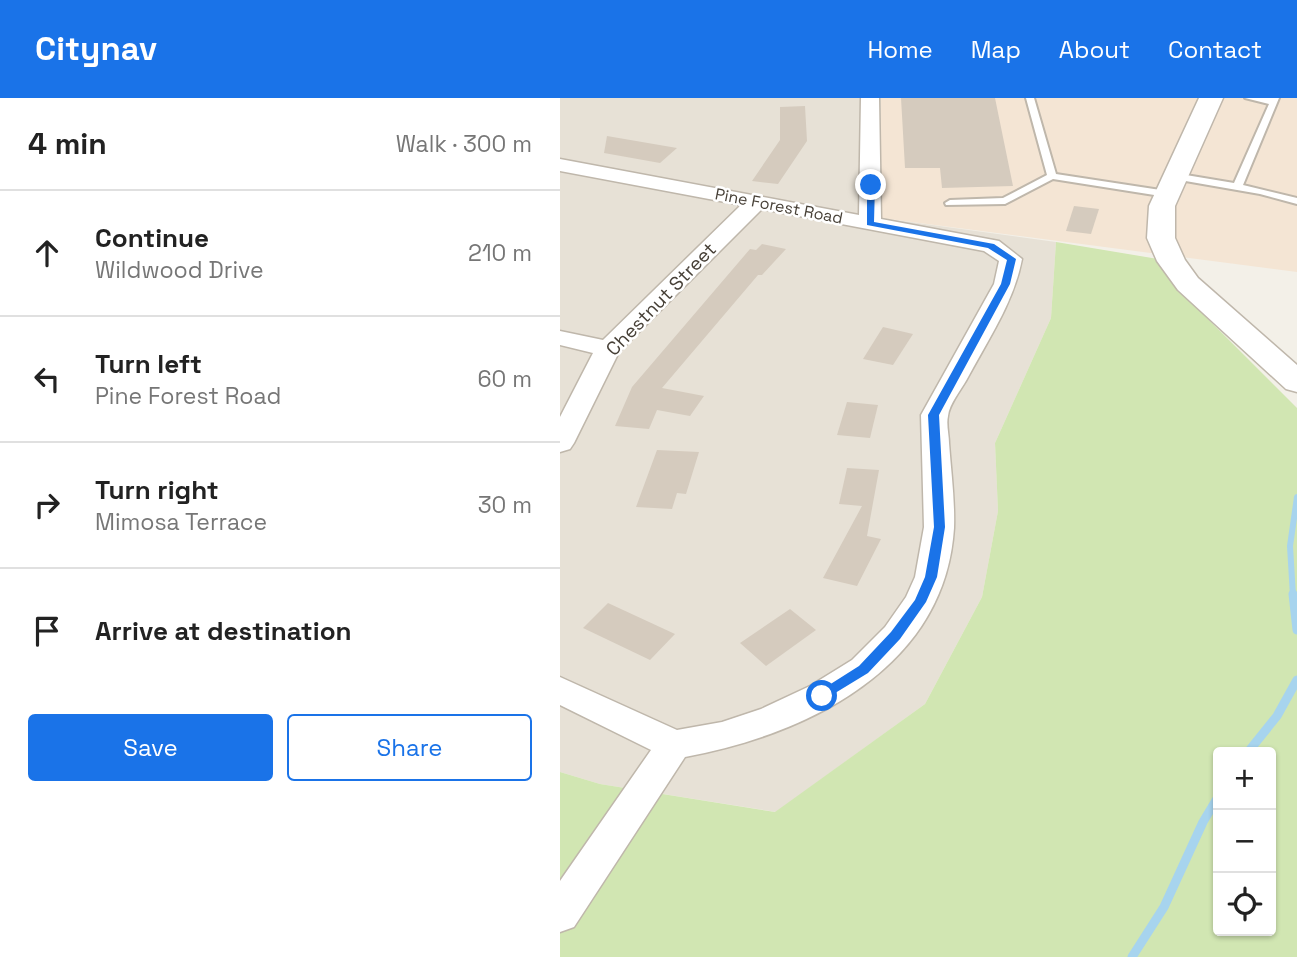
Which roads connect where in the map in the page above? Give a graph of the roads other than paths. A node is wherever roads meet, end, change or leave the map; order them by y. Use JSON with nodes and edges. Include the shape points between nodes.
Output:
{"nodes":[{"id":1,"x":870,"y":98,"type":"edge"},
{"id":2,"x":1030,"y":98,"type":"edge"},
{"id":3,"x":1211,"y":98,"type":"edge"},
{"id":4,"x":1250,"y":98,"type":"edge"},
{"id":5,"x":1274,"y":100,"type":"edge"},
{"id":6,"x":560,"y":165,"type":"edge"},
{"id":7,"x":1052,"y":176,"type":"junction"},
{"id":8,"x":1171,"y":185,"type":"junction"},
{"id":9,"x":1237,"y":187,"type":"junction"},
{"id":10,"x":1297,"y":201,"type":"edge"},
{"id":11,"x":757,"y":202,"type":"junction"},
{"id":12,"x":950,"y":204,"type":"dead end"},
{"id":13,"x":870,"y":223,"type":"junction"},
{"id":14,"x":560,"y":338,"type":"edge"},
{"id":15,"x":608,"y":349,"type":"junction"},
{"id":16,"x":1297,"y":382,"type":"edge"},
{"id":17,"x":560,"y":443,"type":"edge"},
{"id":18,"x":560,"y":690,"type":"edge"},
{"id":19,"x":674,"y":746,"type":"junction"},
{"id":20,"x":560,"y":914,"type":"edge"}],
"edges":[{"from":1,"to":13,"type":"street"},
{"from":2,"to":7,"type":"lane"},
{"from":3,"to":8,"type":"street"},
{"from":4,"to":5,"type":"lane"},
{"from":5,"to":9,"type":"lane"},
{"from":6,"to":11,"type":"street","name":"Pine Forest Road"},
{"from":7,"to":8,"type":"lane"},
{"from":7,"to":12,"type":"lane","via":[[1004,201]]},
{"from":8,"to":9,"type":"lane"},
{"from":8,"to":16,"type":"street","via":[[1160,229],[1175,267]]},
{"from":9,"to":10,"type":"lane"},
{"from":11,"to":13,"type":"street","name":"Pine Forest Road"},
{"from":11,"to":15,"type":"street","name":"Chestnut Street"},
{"from":13,"to":19,"type":"street","name":"Pine Forest Road","via":[[991,246],[1011,259],[1006,284],[934,415],[939,527],[931,577],[896,635],[864,669],[772,720]]},
{"from":14,"to":15,"type":"street"},
{"from":15,"to":17,"type":"street","name":"Chestnut Street"},
{"from":18,"to":19,"type":"street"},
{"from":19,"to":20,"type":"street"}]}
